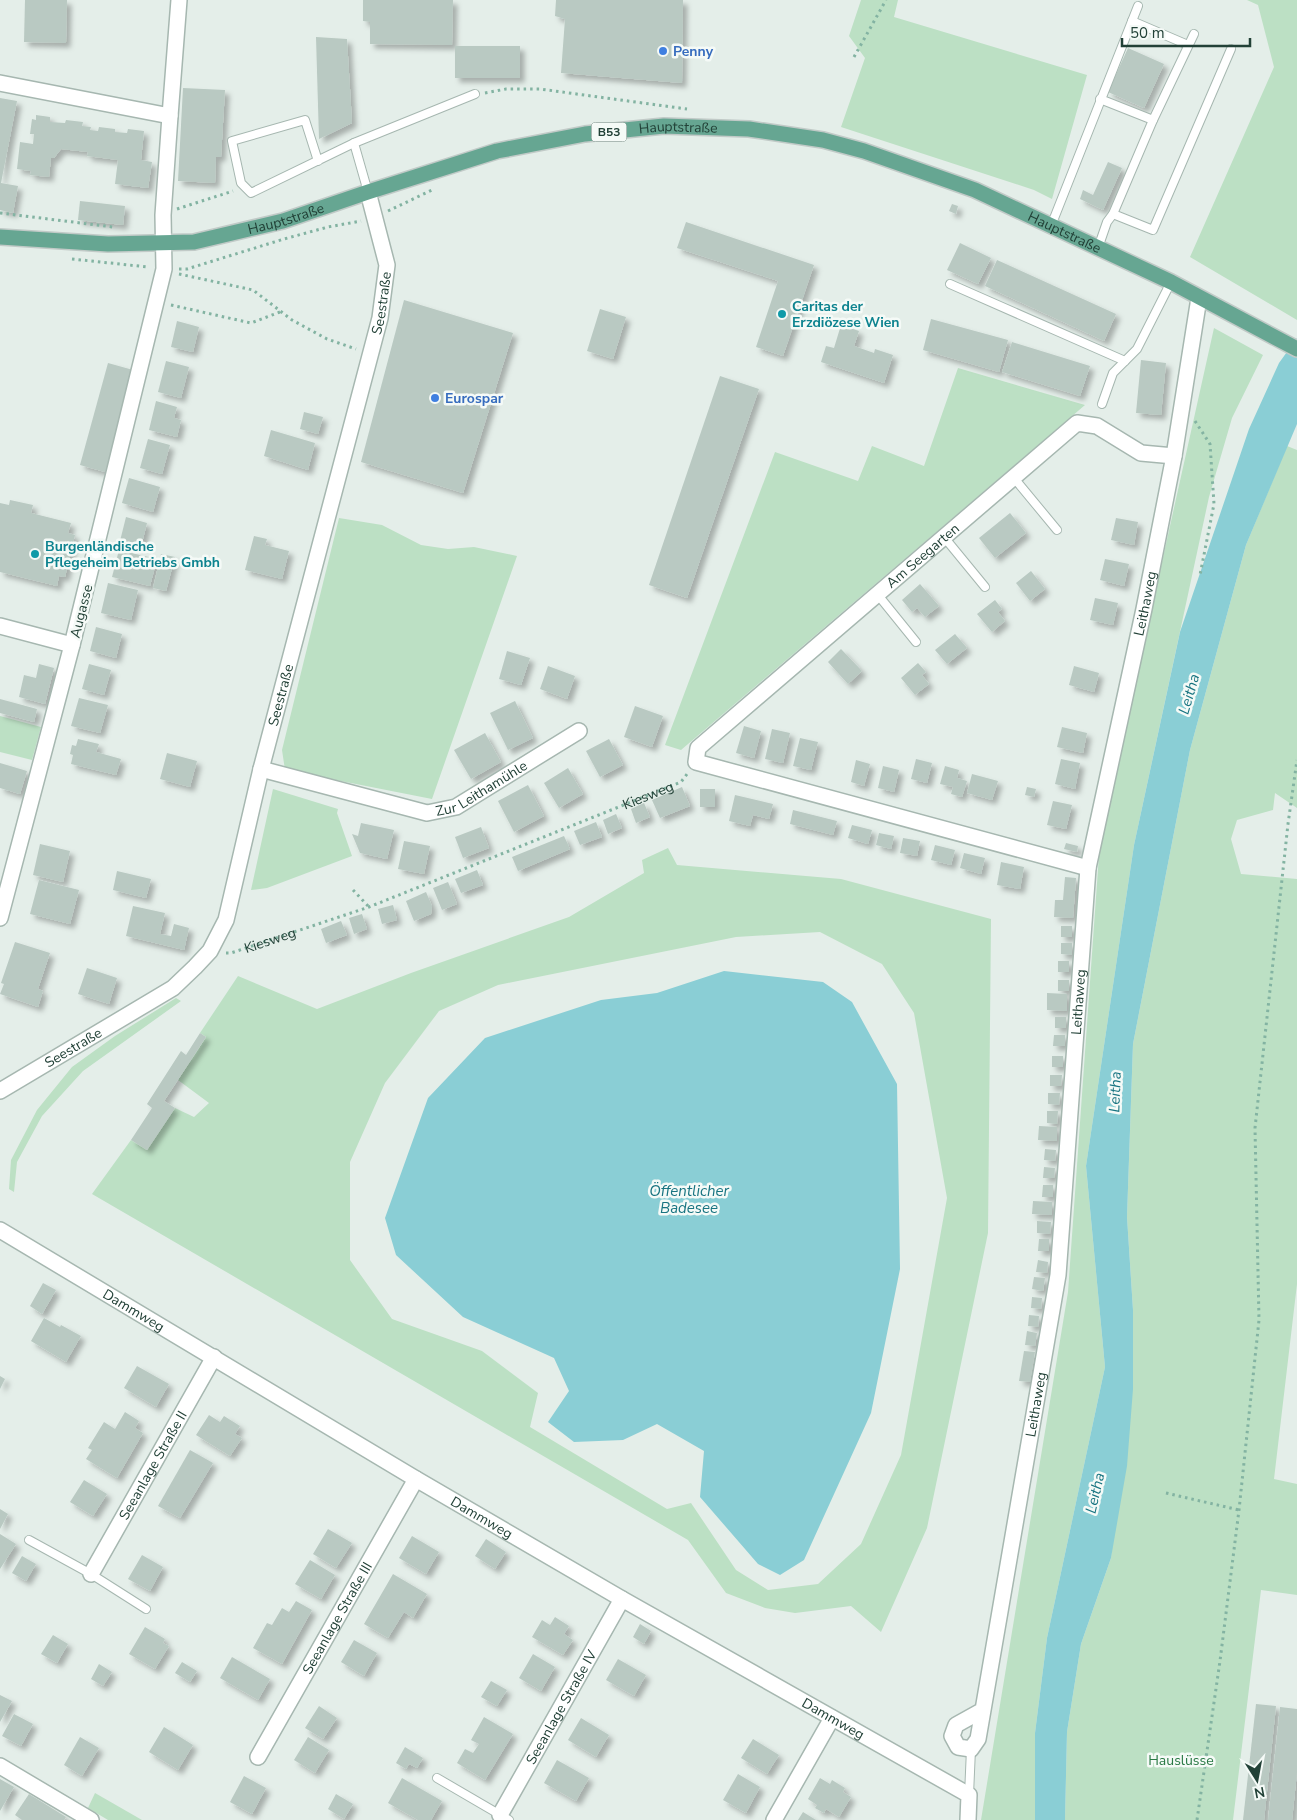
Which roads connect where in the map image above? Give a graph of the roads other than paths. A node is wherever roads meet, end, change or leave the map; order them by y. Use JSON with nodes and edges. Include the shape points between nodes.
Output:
{"nodes":[{"id":1,"x":179,"y":0,"type":"edge"},
{"id":2,"x":1138,"y":6,"type":"dead end"},
{"id":3,"x":1132,"y":20,"type":"junction"},
{"id":4,"x":1194,"y":34,"type":"dead end"},
{"id":5,"x":1188,"y":45,"type":"junction"},
{"id":6,"x":1231,"y":49,"type":"dead end"},
{"id":7,"x":0,"y":83,"type":"edge"},
{"id":8,"x":475,"y":94,"type":"dead end"},
{"id":9,"x":1100,"y":99,"type":"junction"},
{"id":10,"x":170,"y":116,"type":"junction"},
{"id":11,"x":1153,"y":120,"type":"junction"},
{"id":12,"x":354,"y":143,"type":"junction"},
{"id":13,"x":318,"y":161,"type":"junction"},
{"id":14,"x":368,"y":192,"type":"junction"},
{"id":15,"x":1113,"y":214,"type":"junction"},
{"id":16,"x":1050,"y":226,"type":"junction"},
{"id":17,"x":0,"y":236,"type":"edge"},
{"id":18,"x":164,"y":243,"type":"junction"},
{"id":19,"x":1098,"y":248,"type":"junction"},
{"id":20,"x":1171,"y":282,"type":"junction"},
{"id":21,"x":950,"y":284,"type":"dead end"},
{"id":22,"x":1199,"y":298,"type":"junction"},
{"id":23,"x":1297,"y":348,"type":"edge"},
{"id":24,"x":1125,"y":361,"type":"junction"},
{"id":25,"x":1102,"y":404,"type":"dead end"},
{"id":26,"x":1174,"y":456,"type":"junction"},
{"id":27,"x":1014,"y":478,"type":"junction"},
{"id":28,"x":1056,"y":530,"type":"dead end"},
{"id":29,"x":944,"y":537,"type":"junction"},
{"id":30,"x":985,"y":587,"type":"dead end"},
{"id":31,"x":878,"y":595,"type":"junction"},
{"id":32,"x":0,"y":626,"type":"edge"},
{"id":33,"x":916,"y":642,"type":"dead end"},
{"id":34,"x":72,"y":645,"type":"junction"},
{"id":35,"x":579,"y":731,"type":"dead end"},
{"id":36,"x":261,"y":770,"type":"junction"},
{"id":37,"x":1088,"y":868,"type":"junction"},
{"id":38,"x":0,"y":918,"type":"edge"},
{"id":39,"x":0,"y":1091,"type":"edge"},
{"id":40,"x":0,"y":1230,"type":"edge"},
{"id":41,"x":214,"y":1357,"type":"junction"},
{"id":42,"x":416,"y":1479,"type":"junction"},
{"id":43,"x":29,"y":1540,"type":"dead end"},
{"id":44,"x":91,"y":1574,"type":"junction"},
{"id":45,"x":622,"y":1599,"type":"junction"},
{"id":46,"x":146,"y":1609,"type":"dead end"},
{"id":47,"x":983,"y":1710,"type":"junction"},
{"id":48,"x":832,"y":1718,"type":"junction"},
{"id":49,"x":970,"y":1749,"type":"junction"},
{"id":50,"x":258,"y":1757,"type":"dead end"},
{"id":51,"x":0,"y":1766,"type":"edge"},
{"id":52,"x":437,"y":1778,"type":"dead end"},
{"id":53,"x":969,"y":1796,"type":"junction"},
{"id":54,"x":505,"y":1817,"type":"edge"},
{"id":55,"x":91,"y":1820,"type":"edge"},
{"id":56,"x":774,"y":1820,"type":"edge"},
{"id":57,"x":968,"y":1820,"type":"edge"}],
"edges":[{"from":1,"to":10,"type":"street","name":"Augasse"},
{"from":2,"to":3,"type":"lane"},
{"from":3,"to":5,"type":"lane"},
{"from":3,"to":9,"type":"lane"},
{"from":4,"to":5,"type":"lane"},
{"from":5,"to":11,"type":"lane"},
{"from":6,"to":15,"type":"lane","via":[[1153,230]]},
{"from":7,"to":10,"type":"street"},
{"from":8,"to":12,"type":"lane"},
{"from":9,"to":11,"type":"lane"},
{"from":9,"to":16,"type":"lane"},
{"from":10,"to":18,"type":"street","name":"Augasse"},
{"from":11,"to":15,"type":"lane"},
{"from":12,"to":13,"type":"lane"},
{"from":12,"to":14,"type":"lane"},
{"from":13,"to":13,"type":"lane","via":[[305,120],[232,141],[241,183],[251,193]]},
{"from":14,"to":16,"type":"main road","name":"Hauptstraße","number":"B53","via":[[497,151],[585,134],[664,126],[749,129],[823,140],[879,156],[975,190]]},
{"from":14,"to":18,"type":"main road","name":"Hauptstraße","number":"B53","via":[[283,221],[194,242]]},
{"from":14,"to":36,"type":"street","name":"Seestraße","via":[[387,265],[380,318]]},
{"from":15,"to":19,"type":"lane"},
{"from":16,"to":19,"type":"main road","name":"Hauptstraße","number":"B53"},
{"from":17,"to":18,"type":"main road","name":"Hauptstraße","number":"B53","via":[[108,244]]},
{"from":18,"to":34,"type":"street","name":"Augasse","via":[[164,268]]},
{"from":19,"to":20,"type":"main road","name":"Hauptstraße","number":"B53"},
{"from":20,"to":22,"type":"main road","name":"Hauptstraße","number":"B53"},
{"from":20,"to":24,"type":"lane","via":[[1137,349]]},
{"from":21,"to":24,"type":"lane"},
{"from":22,"to":23,"type":"main road","name":"Hauptstraße","number":"B53"},
{"from":22,"to":26,"type":"street","name":"Leithaweg"},
{"from":24,"to":25,"type":"lane","via":[[1113,372]]},
{"from":26,"to":27,"type":"street","name":"Am Seegarten","via":[[1141,453],[1097,426],[1078,423]]},
{"from":26,"to":37,"type":"street","name":"Leithaweg"},
{"from":27,"to":28,"type":"lane"},
{"from":27,"to":29,"type":"street","name":"Am Seegarten"},
{"from":29,"to":30,"type":"lane"},
{"from":29,"to":31,"type":"street","name":"Am Seegarten"},
{"from":31,"to":33,"type":"lane"},
{"from":31,"to":37,"type":"street","name":"Am Seegarten","via":[[698,748],[696,762]]},
{"from":32,"to":34,"type":"street"},
{"from":34,"to":38,"type":"street","name":"Augasse"},
{"from":35,"to":36,"type":"street","name":"Zur Leithamühle","via":[[456,807],[427,813]]},
{"from":36,"to":39,"type":"street","name":"Seestraße","via":[[226,920],[210,951],[173,988]]},
{"from":37,"to":47,"type":"street","name":"Leithaweg","via":[[1058,1274]]},
{"from":40,"to":41,"type":"street","name":"Dammweg"},
{"from":41,"to":42,"type":"street","name":"Dammweg"},
{"from":41,"to":44,"type":"street","name":"Seeanlage Straße II"},
{"from":42,"to":45,"type":"street","name":"Dammweg"},
{"from":42,"to":50,"type":"street","name":"Seeanlage Straße III"},
{"from":43,"to":44,"type":"lane"},
{"from":44,"to":46,"type":"lane"},
{"from":45,"to":48,"type":"street","name":"Dammweg"},
{"from":45,"to":54,"type":"street","name":"Seeanlage Straße IV"},
{"from":47,"to":49,"type":"street","name":"Leithaweg","via":[[978,1739]]},
{"from":47,"to":49,"type":"street","via":[[956,1725],[952,1736],[958,1747]]},
{"from":48,"to":53,"type":"street","name":"Dammweg"},
{"from":48,"to":56,"type":"street"},
{"from":49,"to":53,"type":"lane"},
{"from":51,"to":55,"type":"street"},
{"from":52,"to":54,"type":"lane"},
{"from":53,"to":57,"type":"street"}]}
